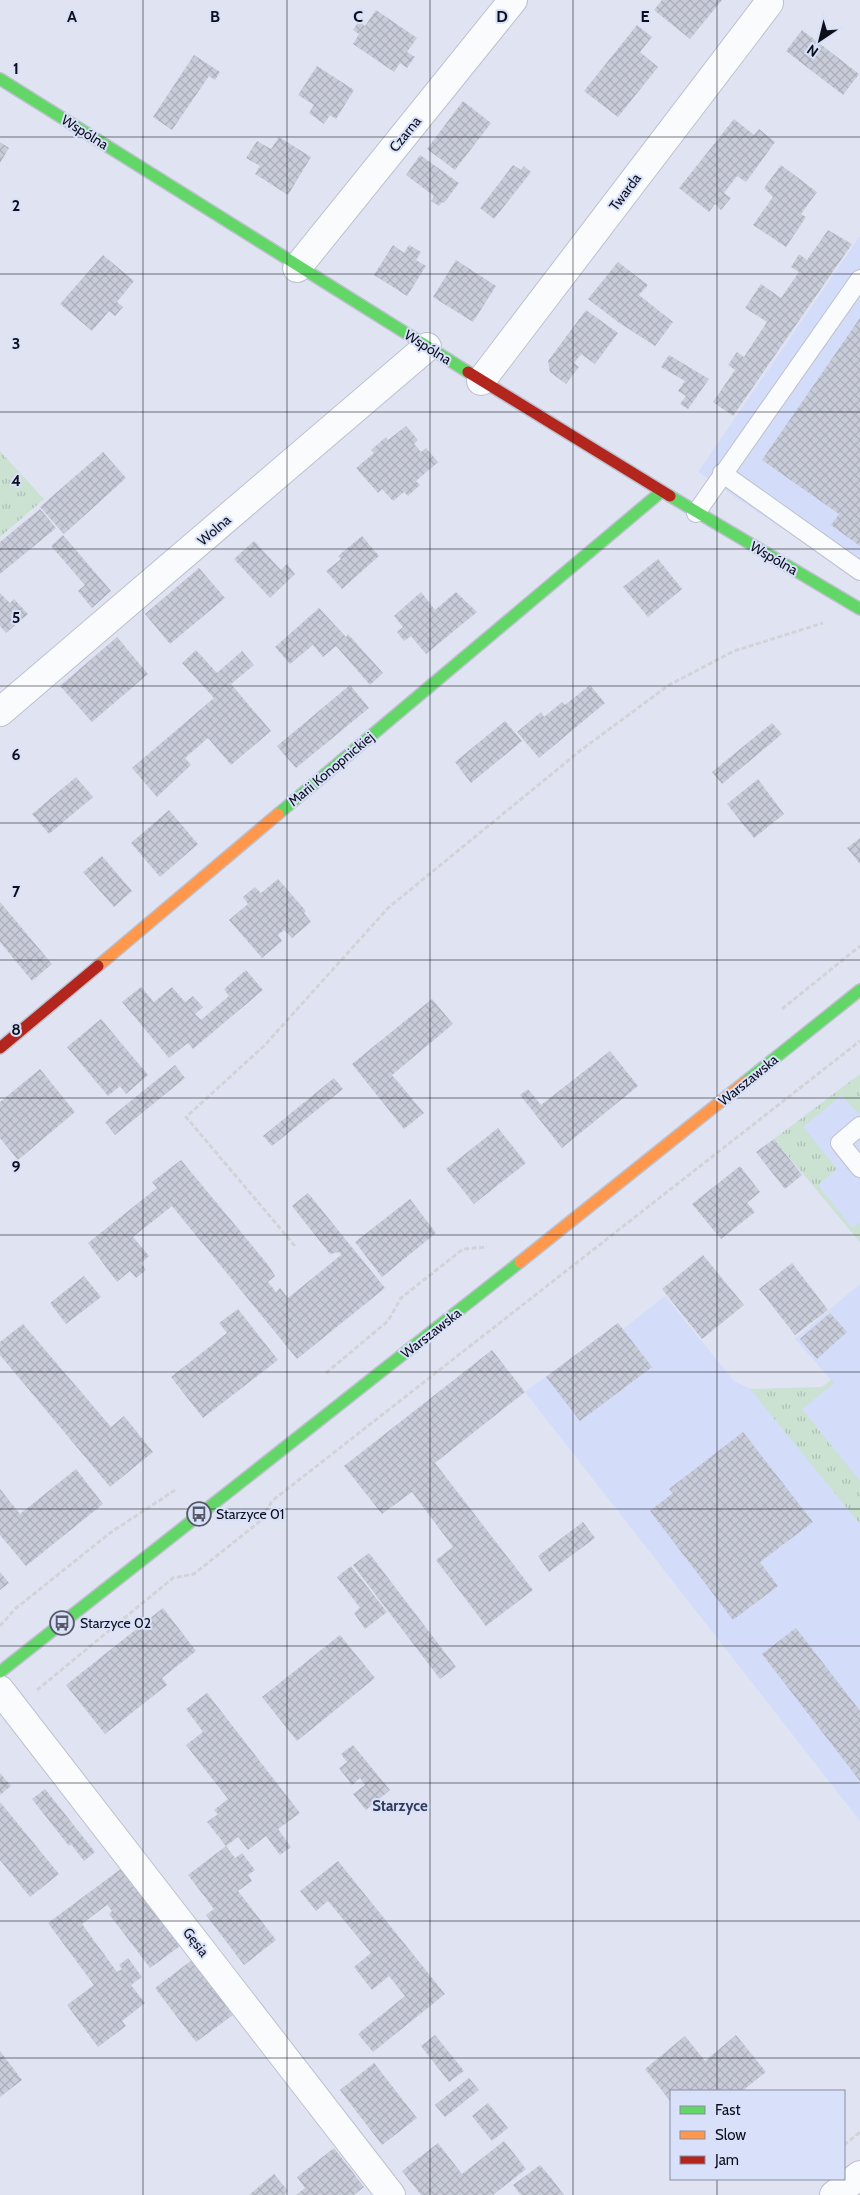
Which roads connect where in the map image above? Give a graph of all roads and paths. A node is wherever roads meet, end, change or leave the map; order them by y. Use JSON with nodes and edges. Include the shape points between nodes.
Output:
{"nodes":[{"id":1,"x":513,"y":0,"type":"edge"},
{"id":2,"x":769,"y":3,"type":"dead end"},
{"id":3,"x":0,"y":79,"type":"edge"},
{"id":4,"x":297,"y":268,"type":"junction"},
{"id":5,"x":860,"y":279,"type":"edge"},
{"id":6,"x":427,"y":346,"type":"junction"},
{"id":7,"x":481,"y":381,"type":"junction"},
{"id":8,"x":722,"y":473,"type":"junction"},
{"id":9,"x":662,"y":491,"type":"junction"},
{"id":10,"x":696,"y":513,"type":"junction"},
{"id":11,"x":860,"y":571,"type":"edge"},
{"id":12,"x":860,"y":609,"type":"edge"},
{"id":13,"x":824,"y":623,"type":"dead end"},
{"id":14,"x":0,"y":712,"type":"edge"},
{"id":15,"x":860,"y":946,"type":"edge"},
{"id":16,"x":860,"y":990,"type":"edge"},
{"id":17,"x":775,"y":1015,"type":"dead end"},
{"id":18,"x":860,"y":1041,"type":"edge"},
{"id":19,"x":0,"y":1048,"type":"edge"},
{"id":20,"x":860,"y":1126,"type":"edge"},
{"id":21,"x":859,"y":1165,"type":"edge"},
{"id":22,"x":295,"y":1246,"type":"dead end"},
{"id":23,"x":491,"y":1246,"type":"dead end"},
{"id":24,"x":320,"y":1377,"type":"dead end"},
{"id":25,"x":183,"y":1485,"type":"dead end"},
{"id":26,"x":0,"y":1626,"type":"edge"},
{"id":27,"x":0,"y":1672,"type":"edge"},
{"id":28,"x":8,"y":1699,"type":"edge"},
{"id":29,"x":860,"y":2132,"type":"edge"},
{"id":30,"x":845,"y":2144,"type":"edge"},
{"id":31,"x":860,"y":2175,"type":"edge"},
{"id":32,"x":391,"y":2195,"type":"edge"},
{"id":33,"x":834,"y":2195,"type":"edge"}],
"edges":[{"from":1,"to":4,"type":"street","name":"Czarna"},
{"from":2,"to":7,"type":"street","name":"Twarda"},
{"from":3,"to":4,"type":"street","name":"Wspólna"},
{"from":4,"to":6,"type":"street","name":"Wspólna"},
{"from":5,"to":8,"type":"lane"},
{"from":6,"to":7,"type":"street","name":"Wspólna"},
{"from":6,"to":14,"type":"street","name":"Wolna"},
{"from":7,"to":9,"type":"street","name":"Wspólna"},
{"from":8,"to":10,"type":"lane"},
{"from":8,"to":11,"type":"lane"},
{"from":9,"to":10,"type":"street","name":"Wspólna"},
{"from":9,"to":19,"type":"street","name":"Marii Konopnickiej"},
{"from":10,"to":12,"type":"street","name":"Wspólna"},
{"from":13,"to":22,"type":"path","via":[[734,651],[669,685],[580,750],[388,908],[264,1046],[186,1117]]},
{"from":15,"to":17,"type":"path"},
{"from":16,"to":27,"type":"street","name":"Warszawska"},
{"from":18,"to":28,"type":"path","via":[[272,1501],[259,1522],[194,1574],[173,1578]]},
{"from":20,"to":21,"type":"lane","via":[[840,1143]]},
{"from":23,"to":24,"type":"path","via":[[463,1249],[401,1298],[388,1321]]},
{"from":25,"to":26,"type":"path","via":[[110,1533],[14,1608]]},
{"from":28,"to":32,"type":"street","name":"Gęsia"},
{"from":29,"to":30,"type":"path"},
{"from":31,"to":33,"type":"street"}]}
